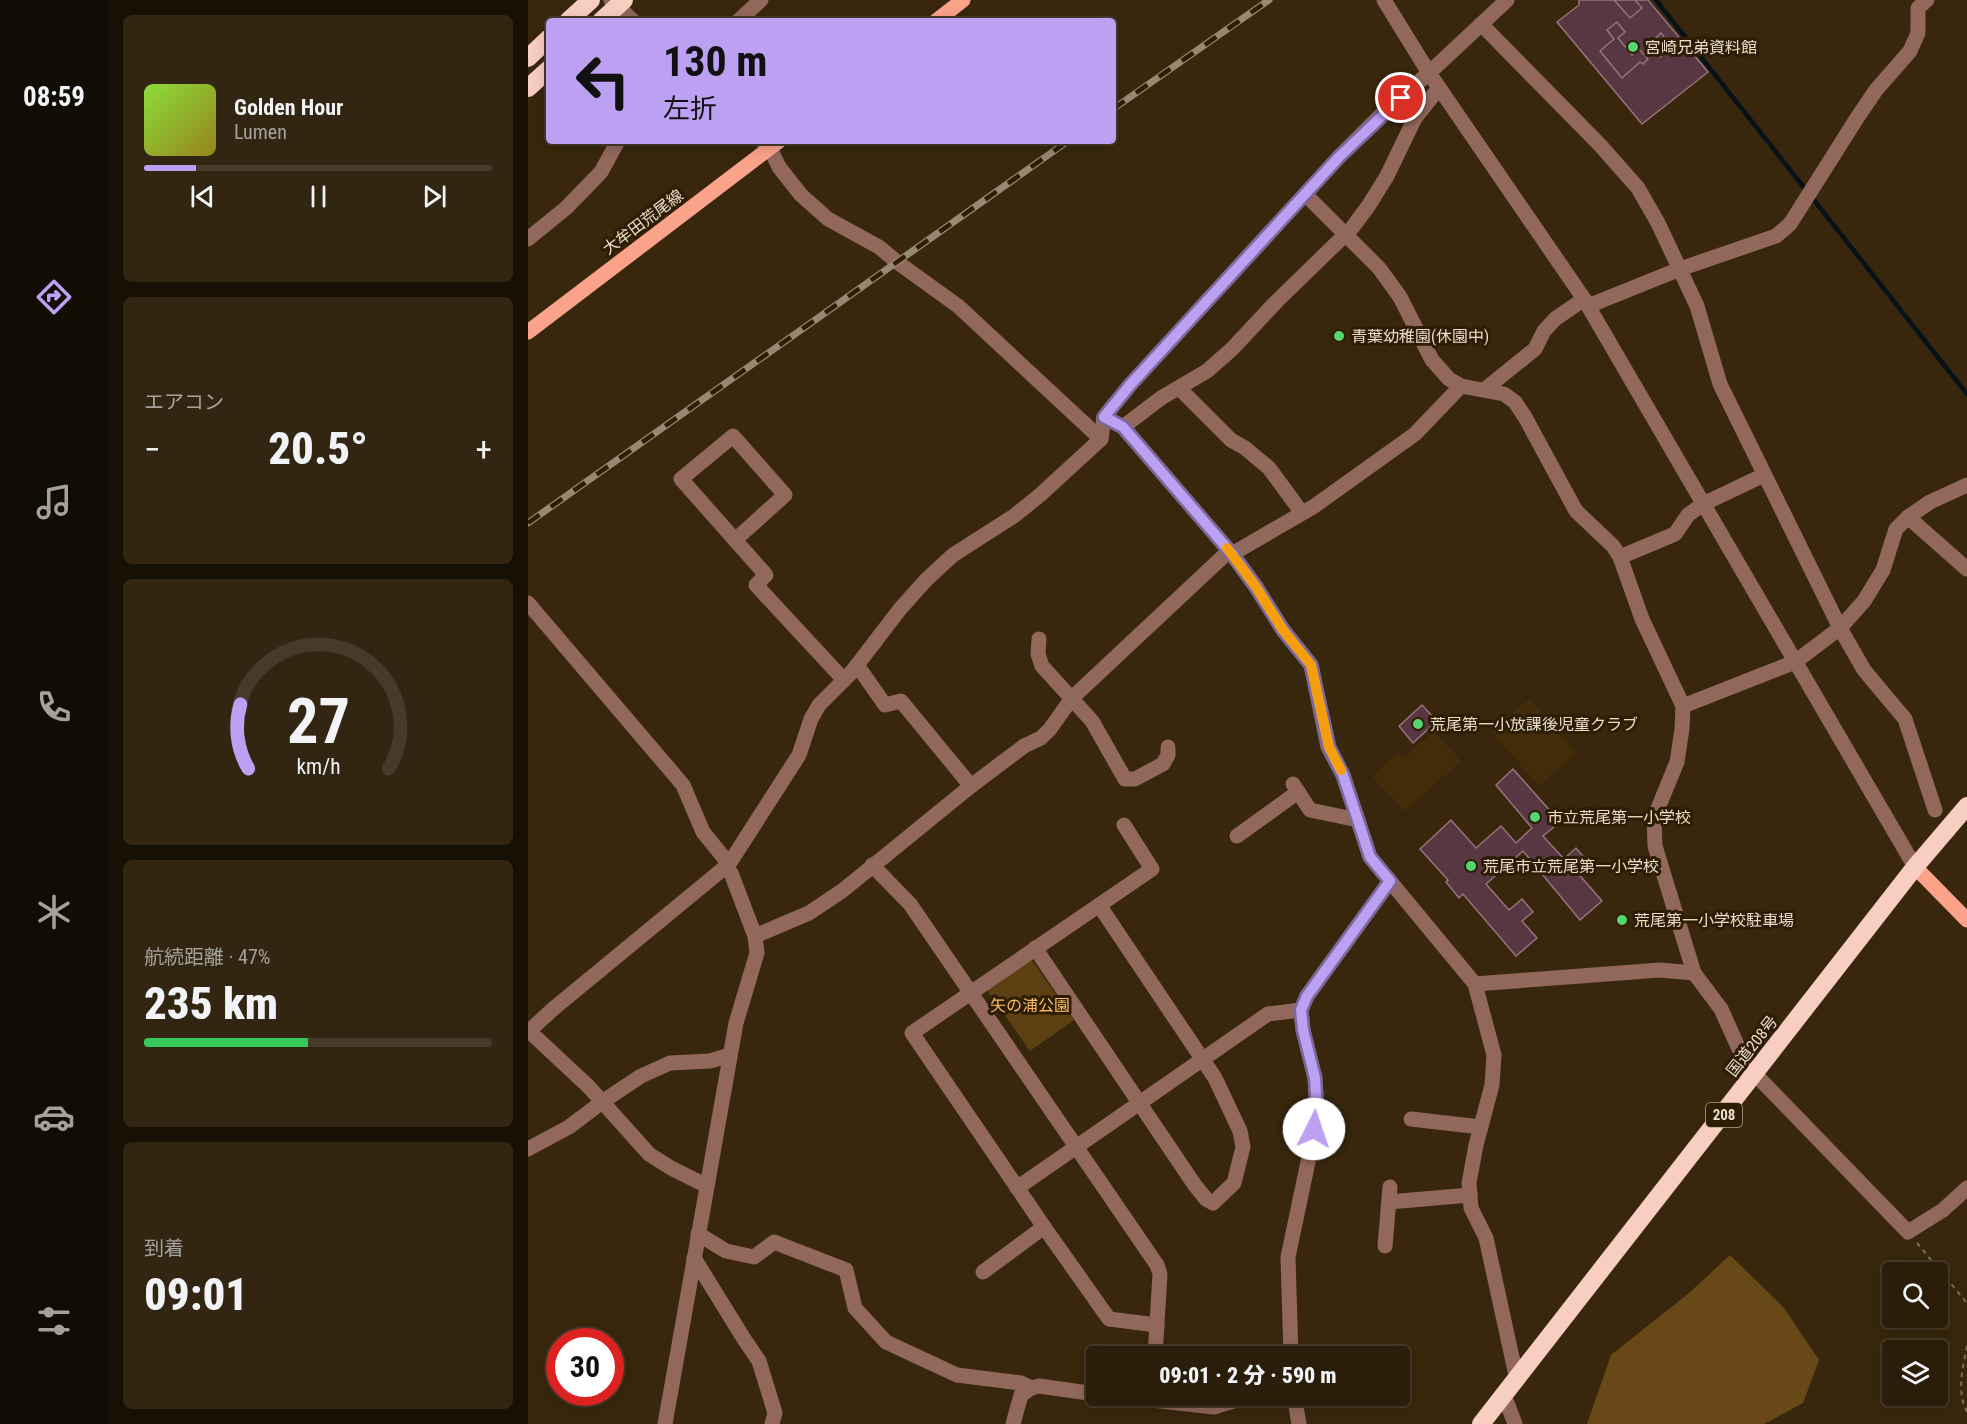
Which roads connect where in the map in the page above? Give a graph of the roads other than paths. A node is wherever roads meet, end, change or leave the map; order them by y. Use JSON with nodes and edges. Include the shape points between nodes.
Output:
{"nodes":[{"id":1,"x":591,"y":0,"type":"edge"},
{"id":2,"x":761,"y":0,"type":"edge"},
{"id":3,"x":963,"y":0,"type":"edge"},
{"id":4,"x":1384,"y":0,"type":"edge"},
{"id":5,"x":1507,"y":0,"type":"edge"},
{"id":6,"x":1928,"y":0,"type":"edge"},
{"id":7,"x":618,"y":2,"type":"edge"},
{"id":8,"x":571,"y":18,"type":"edge"},
{"id":9,"x":604,"y":18,"type":"edge"},
{"id":10,"x":631,"y":18,"type":"edge"},
{"id":11,"x":741,"y":18,"type":"edge"},
{"id":12,"x":940,"y":18,"type":"edge"},
{"id":13,"x":1481,"y":24,"type":"junction"},
{"id":14,"x":546,"y":41,"type":"edge"},
{"id":15,"x":528,"y":58,"type":"edge"},
{"id":16,"x":546,"y":72,"type":"edge"},
{"id":17,"x":1430,"y":73,"type":"junction"},
{"id":18,"x":528,"y":88,"type":"edge"},
{"id":19,"x":1439,"y":88,"type":"junction"},
{"id":20,"x":616,"y":144,"type":"edge"},
{"id":21,"x":770,"y":144,"type":"edge"},
{"id":22,"x":771,"y":144,"type":"edge"},
{"id":23,"x":1305,"y":194,"type":"junction"},
{"id":24,"x":1346,"y":234,"type":"junction"},
{"id":25,"x":528,"y":238,"type":"edge"},
{"id":26,"x":1680,"y":269,"type":"junction"},
{"id":27,"x":1586,"y":302,"type":"junction"},
{"id":28,"x":528,"y":332,"type":"edge"},
{"id":29,"x":1461,"y":386,"type":"junction"},
{"id":30,"x":1179,"y":388,"type":"junction"},
{"id":31,"x":1484,"y":390,"type":"junction"},
{"id":32,"x":1104,"y":417,"type":"junction"},
{"id":33,"x":1123,"y":427,"type":"junction"},
{"id":34,"x":1101,"y":439,"type":"junction"},
{"id":35,"x":1764,"y":475,"type":"junction"},
{"id":36,"x":1967,"y":485,"type":"edge"},
{"id":37,"x":1703,"y":504,"type":"junction"},
{"id":38,"x":1302,"y":513,"type":"junction"},
{"id":39,"x":1908,"y":517,"type":"junction"},
{"id":40,"x":735,"y":540,"type":"junction"},
{"id":41,"x":1230,"y":552,"type":"junction"},
{"id":42,"x":1620,"y":557,"type":"junction"},
{"id":43,"x":1967,"y":569,"type":"edge"},
{"id":44,"x":528,"y":603,"type":"edge"},
{"id":45,"x":1840,"y":628,"type":"junction"},
{"id":46,"x":1039,"y":639,"type":"dead end"},
{"id":47,"x":1795,"y":662,"type":"junction"},
{"id":48,"x":857,"y":665,"type":"junction"},
{"id":49,"x":844,"y":680,"type":"junction"},
{"id":50,"x":1072,"y":698,"type":"junction"},
{"id":51,"x":1683,"y":706,"type":"junction"},
{"id":52,"x":1168,"y":747,"type":"dead end"},
{"id":53,"x":971,"y":786,"type":"junction"},
{"id":54,"x":1967,"y":806,"type":"edge"},
{"id":55,"x":1935,"y":810,"type":"dead end"},
{"id":56,"x":1358,"y":819,"type":"junction"},
{"id":57,"x":1124,"y":825,"type":"dead end"},
{"id":58,"x":1237,"y":836,"type":"dead end"},
{"id":59,"x":872,"y":865,"type":"junction"},
{"id":60,"x":1916,"y":867,"type":"junction"},
{"id":61,"x":730,"y":868,"type":"junction"},
{"id":62,"x":1390,"y":881,"type":"junction"},
{"id":63,"x":1099,"y":905,"type":"junction"},
{"id":64,"x":1967,"y":920,"type":"edge"},
{"id":65,"x":755,"y":936,"type":"junction"},
{"id":66,"x":1035,"y":948,"type":"junction"},
{"id":67,"x":1694,"y":973,"type":"junction"},
{"id":68,"x":1475,"y":984,"type":"junction"},
{"id":69,"x":970,"y":992,"type":"junction"},
{"id":70,"x":1301,"y":1010,"type":"junction"},
{"id":71,"x":529,"y":1032,"type":"edge"},
{"id":72,"x":730,"y":1055,"type":"junction"},
{"id":73,"x":1203,"y":1060,"type":"junction"},
{"id":74,"x":1755,"y":1074,"type":"junction"},
{"id":75,"x":602,"y":1102,"type":"junction"},
{"id":76,"x":1139,"y":1103,"type":"junction"},
{"id":77,"x":1411,"y":1119,"type":"dead end"},
{"id":78,"x":1481,"y":1127,"type":"junction"},
{"id":79,"x":1076,"y":1146,"type":"junction"},
{"id":80,"x":528,"y":1149,"type":"edge"},
{"id":81,"x":707,"y":1186,"type":"junction"},
{"id":82,"x":1017,"y":1188,"type":"junction"},
{"id":83,"x":1967,"y":1188,"type":"edge"},
{"id":84,"x":1470,"y":1196,"type":"junction"},
{"id":85,"x":1044,"y":1227,"type":"junction"},
{"id":86,"x":698,"y":1234,"type":"junction"},
{"id":87,"x":1385,"y":1246,"type":"dead end"},
{"id":88,"x":694,"y":1258,"type":"junction"},
{"id":89,"x":983,"y":1272,"type":"dead end"},
{"id":90,"x":1157,"y":1325,"type":"junction"},
{"id":91,"x":1156,"y":1346,"type":"edge"},
{"id":92,"x":1291,"y":1346,"type":"edge"},
{"id":93,"x":1517,"y":1380,"type":"junction"},
{"id":94,"x":1031,"y":1388,"type":"junction"},
{"id":95,"x":1086,"y":1393,"type":"edge"},
{"id":96,"x":1504,"y":1395,"type":"junction"},
{"id":97,"x":1296,"y":1406,"type":"edge"},
{"id":98,"x":665,"y":1424,"type":"edge"},
{"id":99,"x":772,"y":1424,"type":"edge"},
{"id":100,"x":1013,"y":1424,"type":"edge"},
{"id":101,"x":1299,"y":1424,"type":"edge"},
{"id":102,"x":1481,"y":1424,"type":"edge"},
{"id":103,"x":1515,"y":1424,"type":"edge"}],
"edges":[{"from":1,"to":8,"type":"highway"},
{"from":2,"to":11,"type":"street"},
{"from":3,"to":12,"type":"main road"},
{"from":4,"to":17,"type":"street"},
{"from":5,"to":13,"type":"street"},
{"from":6,"to":26,"type":"street","via":[[1918,8],[1918,33],[1910,51],[1876,90],[1790,224],[1776,236]]},
{"from":7,"to":9,"type":"highway"},
{"from":7,"to":10,"type":"street"},
{"from":13,"to":17,"type":"street"},
{"from":13,"to":26,"type":"street","via":[[1638,188]]},
{"from":14,"to":15,"type":"highway"},
{"from":16,"to":18,"type":"highway"},
{"from":17,"to":19,"type":"street"},
{"from":17,"to":23,"type":"street","via":[[1386,110]]},
{"from":19,"to":24,"type":"street","via":[[1415,118],[1381,185]]},
{"from":19,"to":27,"type":"street"},
{"from":20,"to":25,"type":"street","via":[[601,172],[566,208]]},
{"from":21,"to":28,"type":"main road","name":"大牟田荒尾線"},
{"from":22,"to":34,"type":"street","via":[[779,167],[801,195],[828,219],[879,247],[958,306]]},
{"from":23,"to":24,"type":"street"},
{"from":23,"to":32,"type":"street"},
{"from":24,"to":29,"type":"street","via":[[1400,297],[1432,360]]},
{"from":24,"to":30,"type":"street","via":[[1232,349]]},
{"from":26,"to":27,"type":"street"},
{"from":26,"to":35,"type":"street","via":[[1697,306],[1720,384]]},
{"from":27,"to":31,"type":"street","via":[[1555,319],[1535,349]]},
{"from":27,"to":37,"type":"street"},
{"from":29,"to":31,"type":"street"},
{"from":29,"to":38,"type":"street","via":[[1415,434]]},
{"from":30,"to":33,"type":"street"},
{"from":30,"to":38,"type":"street","via":[[1231,440],[1269,468]]},
{"from":31,"to":42,"type":"street","via":[[1504,394],[1515,402],[1576,511]]},
{"from":32,"to":33,"type":"street"},
{"from":32,"to":34,"type":"street"},
{"from":33,"to":41,"type":"street"},
{"from":34,"to":48,"type":"street","via":[[1014,516],[952,555],[900,609]]},
{"from":35,"to":37,"type":"street"},
{"from":35,"to":45,"type":"street"},
{"from":36,"to":39,"type":"street"},
{"from":37,"to":42,"type":"street","via":[[1688,515],[1675,534]]},
{"from":37,"to":47,"type":"street"},
{"from":38,"to":41,"type":"street"},
{"from":39,"to":43,"type":"street"},
{"from":39,"to":45,"type":"street","via":[[1896,529],[1883,570],[1864,601]]},
{"from":40,"to":40,"type":"street","via":[[785,495],[733,436],[681,479]]},
{"from":40,"to":49,"type":"street","via":[[766,575],[756,585]]},
{"from":41,"to":50,"type":"street"},
{"from":41,"to":56,"type":"street","via":[[1311,665],[1329,747]]},
{"from":42,"to":51,"type":"street","via":[[1642,619]]},
{"from":44,"to":61,"type":"street","via":[[682,785],[703,832]]},
{"from":45,"to":47,"type":"street"},
{"from":45,"to":55,"type":"street","via":[[1864,670],[1905,719]]},
{"from":46,"to":50,"type":"street","via":[[1042,666]]},
{"from":47,"to":51,"type":"street"},
{"from":47,"to":60,"type":"street"},
{"from":48,"to":49,"type":"street"},
{"from":48,"to":53,"type":"street","via":[[885,705],[901,701]]},
{"from":49,"to":61,"type":"street","via":[[819,705],[794,763]]},
{"from":50,"to":52,"type":"street","via":[[1092,721],[1125,779],[1135,779],[1163,764]]},
{"from":50,"to":53,"type":"street","via":[[1041,738],[1024,746]]},
{"from":51,"to":67,"type":"street","via":[[1677,762],[1654,818],[1655,846]]},
{"from":53,"to":59,"type":"street"},
{"from":54,"to":60,"type":"highway","name":"国道208号","number":"208"},
{"from":56,"to":58,"type":"street","via":[[1310,810],[1295,788]]},
{"from":56,"to":62,"type":"street","via":[[1370,857]]},
{"from":57,"to":63,"type":"street","via":[[1152,869]]},
{"from":59,"to":65,"type":"street","via":[[809,913]]},
{"from":59,"to":69,"type":"street","via":[[910,904]]},
{"from":60,"to":64,"type":"main road"},
{"from":60,"to":74,"type":"highway","name":"国道208号","number":"208"},
{"from":61,"to":65,"type":"street"},
{"from":61,"to":71,"type":"street"},
{"from":62,"to":68,"type":"street"},
{"from":62,"to":70,"type":"street","via":[[1307,996]]},
{"from":63,"to":66,"type":"street"},
{"from":63,"to":73,"type":"street"},
{"from":65,"to":72,"type":"street","via":[[757,953]]},
{"from":66,"to":69,"type":"street"},
{"from":66,"to":76,"type":"street"},
{"from":67,"to":68,"type":"street","via":[[1660,970]]},
{"from":67,"to":74,"type":"street","via":[[1721,1009]]},
{"from":68,"to":78,"type":"street","via":[[1494,1055],[1492,1085]]},
{"from":69,"to":79,"type":"street"},
{"from":69,"to":82,"type":"street","via":[[912,1033]]},
{"from":70,"to":73,"type":"street","via":[[1268,1014]]},
{"from":70,"to":92,"type":"street","via":[[1315,1078],[1317,1112],[1288,1257]]},
{"from":71,"to":75,"type":"street"},
{"from":72,"to":75,"type":"street","via":[[710,1061],[670,1063],[641,1076]]},
{"from":72,"to":81,"type":"street"},
{"from":73,"to":76,"type":"street"},
{"from":73,"to":76,"type":"street","via":[[1240,1131],[1243,1147],[1234,1183],[1213,1203],[1194,1184]]},
{"from":74,"to":83,"type":"street","via":[[1908,1232],[1943,1210]]},
{"from":74,"to":93,"type":"highway","name":"国道208号","number":"208"},
{"from":75,"to":80,"type":"street","via":[[568,1128]]},
{"from":75,"to":81,"type":"street","via":[[650,1154]]},
{"from":76,"to":79,"type":"street"},
{"from":77,"to":78,"type":"street"},
{"from":78,"to":84,"type":"street","via":[[1469,1183]]},
{"from":79,"to":82,"type":"street"},
{"from":79,"to":90,"type":"street","via":[[1157,1265]]},
{"from":81,"to":86,"type":"street"},
{"from":82,"to":85,"type":"street"},
{"from":84,"to":87,"type":"street","via":[[1389,1195]]},
{"from":84,"to":93,"type":"street","via":[[1471,1208],[1486,1238]]},
{"from":85,"to":89,"type":"street"},
{"from":85,"to":90,"type":"street","via":[[1109,1319]]},
{"from":86,"to":88,"type":"street"},
{"from":86,"to":94,"type":"street","via":[[726,1251],[754,1257],[774,1242],[846,1270],[855,1308],[886,1342],[957,1376],[1021,1383]]},
{"from":88,"to":98,"type":"street"},
{"from":88,"to":99,"type":"street","via":[[759,1360],[775,1413]]},
{"from":90,"to":91,"type":"street"},
{"from":93,"to":96,"type":"highway","name":"国道208号","number":"208"},
{"from":94,"to":95,"type":"street"},
{"from":94,"to":100,"type":"street","via":[[1021,1395]]},
{"from":96,"to":102,"type":"highway","name":"国道208号","number":"208"},
{"from":96,"to":103,"type":"street"},
{"from":97,"to":101,"type":"street"}]}
